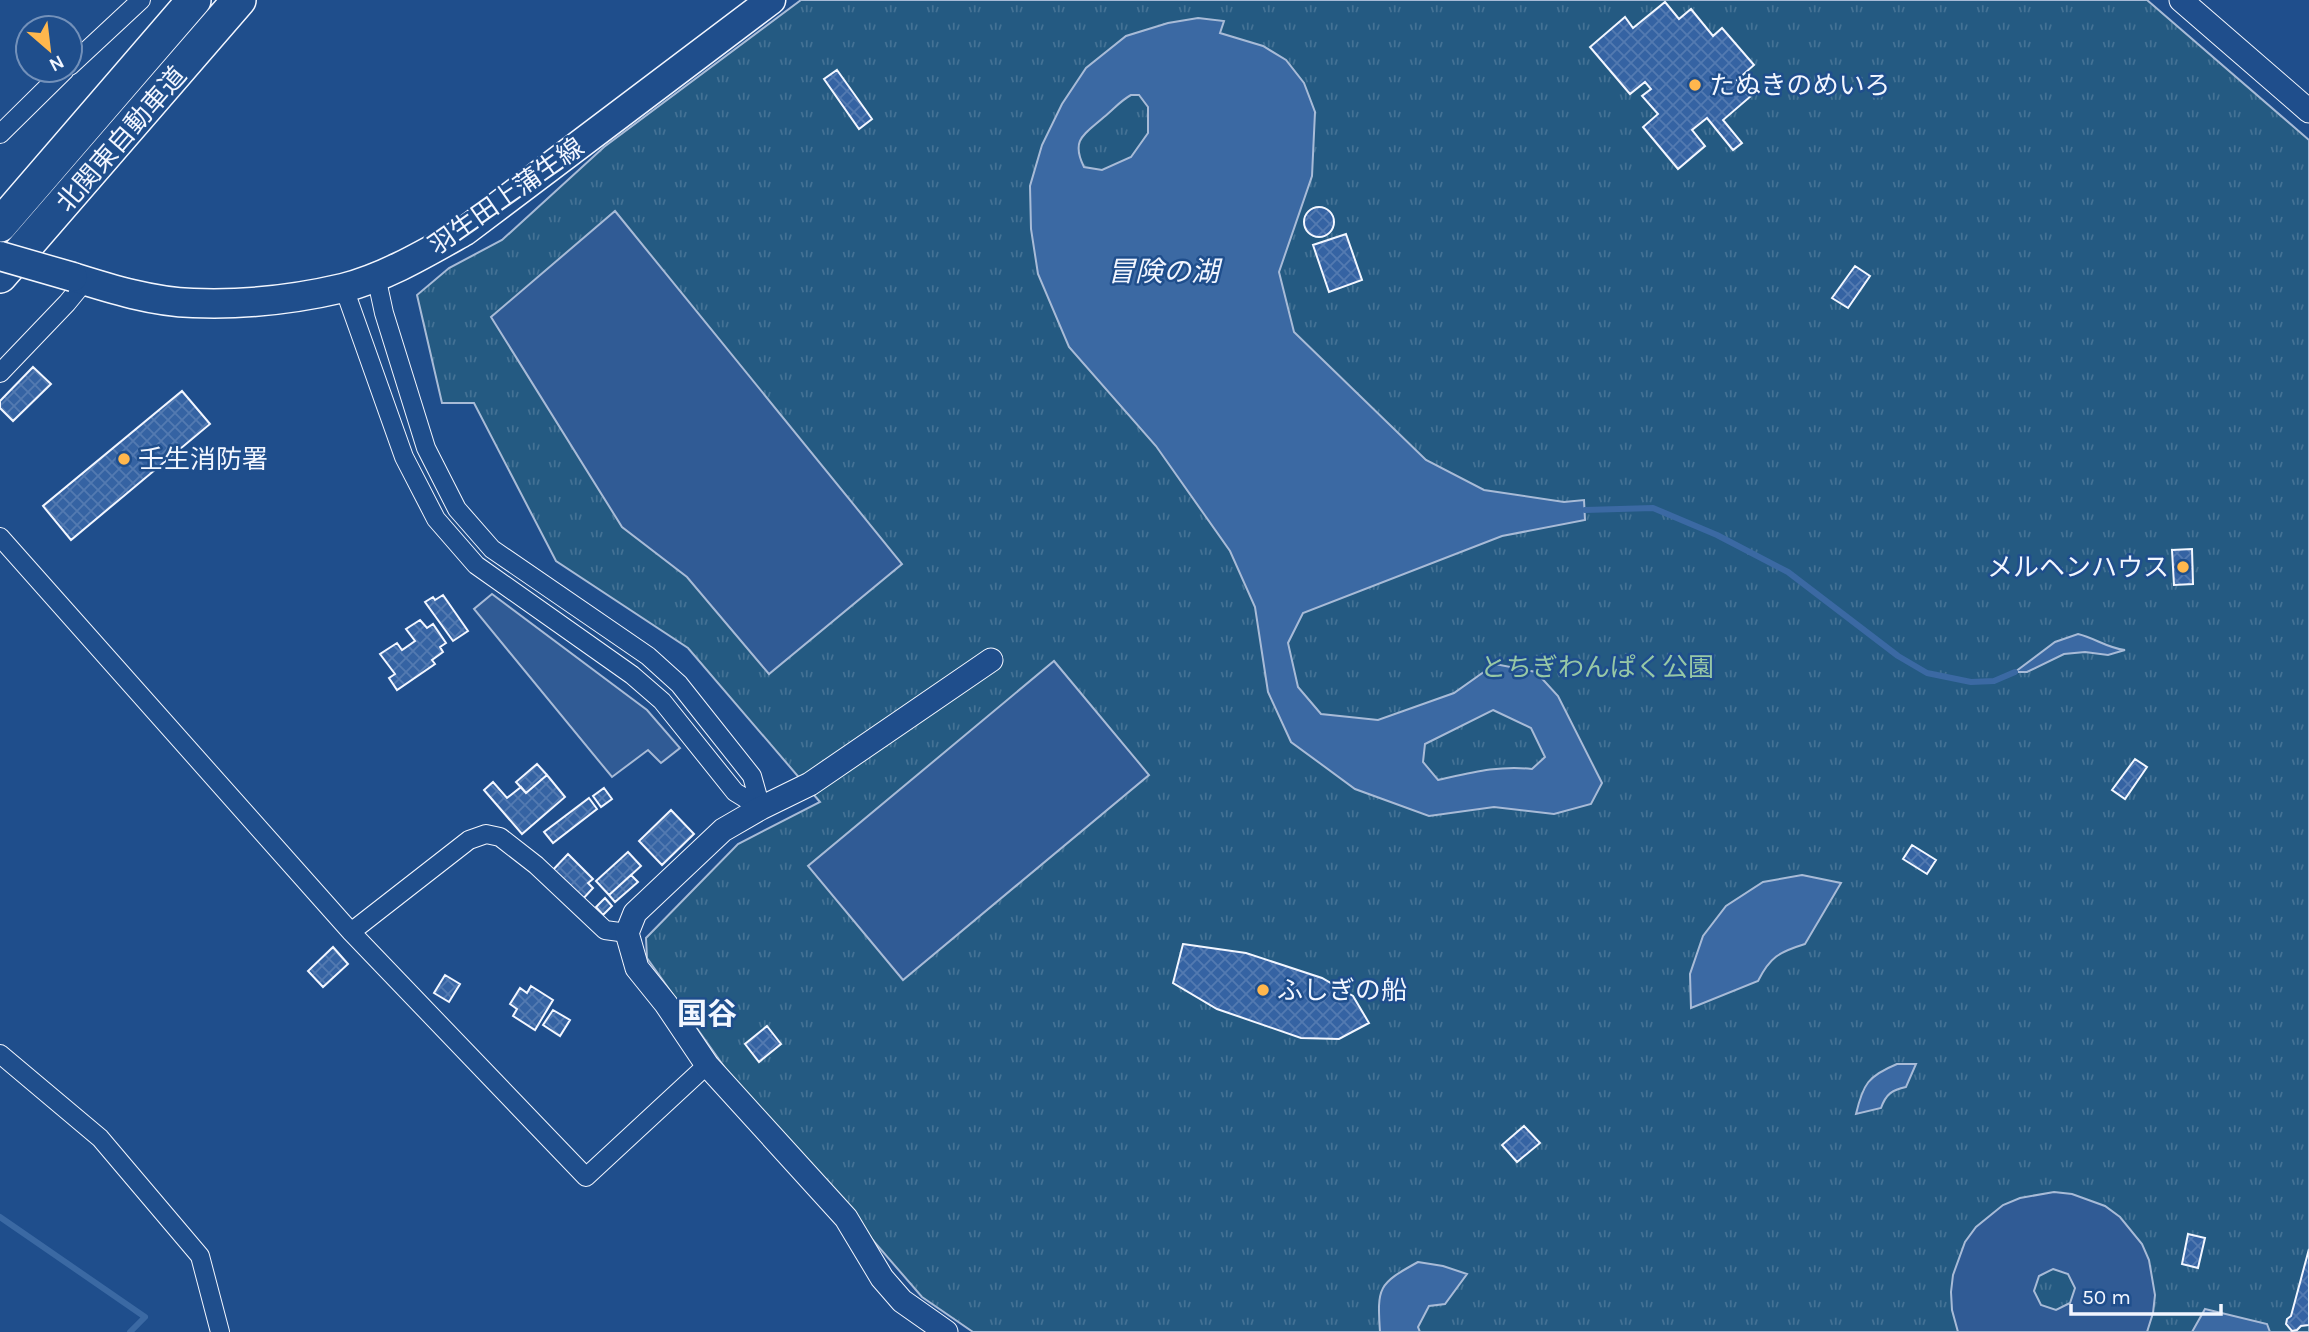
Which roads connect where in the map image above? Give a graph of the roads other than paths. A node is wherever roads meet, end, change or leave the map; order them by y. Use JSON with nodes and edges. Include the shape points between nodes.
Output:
{"nodes":[{"id":1,"x":141,"y":0,"type":"edge"},
{"id":2,"x":194,"y":0,"type":"edge"},
{"id":3,"x":239,"y":0,"type":"edge"},
{"id":4,"x":771,"y":0,"type":"edge"},
{"id":5,"x":2181,"y":0,"type":"edge"},
{"id":6,"x":84,"y":52,"type":"edge"},
{"id":7,"x":51,"y":84,"type":"edge"},
{"id":8,"x":2309,"y":111,"type":"edge"},
{"id":9,"x":0,"y":134,"type":"edge"},
{"id":10,"x":0,"y":225,"type":"edge"},
{"id":11,"x":0,"y":256,"type":"edge"},
{"id":12,"x":0,"y":276,"type":"edge"},
{"id":13,"x":376,"y":276,"type":"junction"},
{"id":14,"x":79,"y":279,"type":"junction"},
{"id":15,"x":344,"y":288,"type":"junction"},
{"id":16,"x":0,"y":373,"type":"edge"},
{"id":17,"x":0,"y":537,"type":"edge"},
{"id":18,"x":991,"y":660,"type":"dead end"},
{"id":19,"x":761,"y":808,"type":"junction"},
{"id":20,"x":351,"y":932,"type":"junction"},
{"id":21,"x":627,"y":933,"type":"junction"},
{"id":22,"x":0,"y":1054,"type":"edge"},
{"id":23,"x":708,"y":1065,"type":"junction"},
{"id":24,"x":220,"y":1332,"type":"edge"},
{"id":25,"x":946,"y":1332,"type":"edge"}],
"edges":[{"from":1,"to":6,"type":"street"},
{"from":2,"to":10,"type":"highway","name":"北関東自動車道"},
{"from":3,"to":12,"type":"highway","name":"北関東自動車道"},
{"from":4,"to":13,"type":"main road","name":"羽生田上蒲生線","via":[[465,231]]},
{"from":5,"to":8,"type":"street"},
{"from":7,"to":9,"type":"street"},
{"from":11,"to":14,"type":"main road","name":"羽生田上蒲生線","bridge":true},
{"from":13,"to":15,"type":"main road","name":"羽生田上蒲生線"},
{"from":13,"to":19,"type":"street","via":[[426,448],[457,509],[492,549],[648,656],[679,684],[752,776]]},
{"from":14,"to":15,"type":"main road","name":"羽生田上蒲生線","via":[[192,303],[251,301]]},
{"from":14,"to":16,"type":"street","via":[[67,303]]},
{"from":15,"to":19,"type":"street","via":[[404,457],[436,519],[476,565],[662,701],[735,792]]},
{"from":17,"to":20,"type":"street"},
{"from":18,"to":19,"type":"street","via":[[810,784]]},
{"from":19,"to":21,"type":"street","via":[[723,830],[635,914]]},
{"from":20,"to":21,"type":"street","via":[[469,840],[486,834],[500,837],[536,865],[606,930]]},
{"from":20,"to":23,"type":"street","via":[[586,1177]]},
{"from":21,"to":23,"type":"street","via":[[637,968]]},
{"from":22,"to":24,"type":"street","via":[[100,1138],[200,1256]]},
{"from":23,"to":25,"type":"street","via":[[846,1218],[882,1278],[902,1301]]}]}
